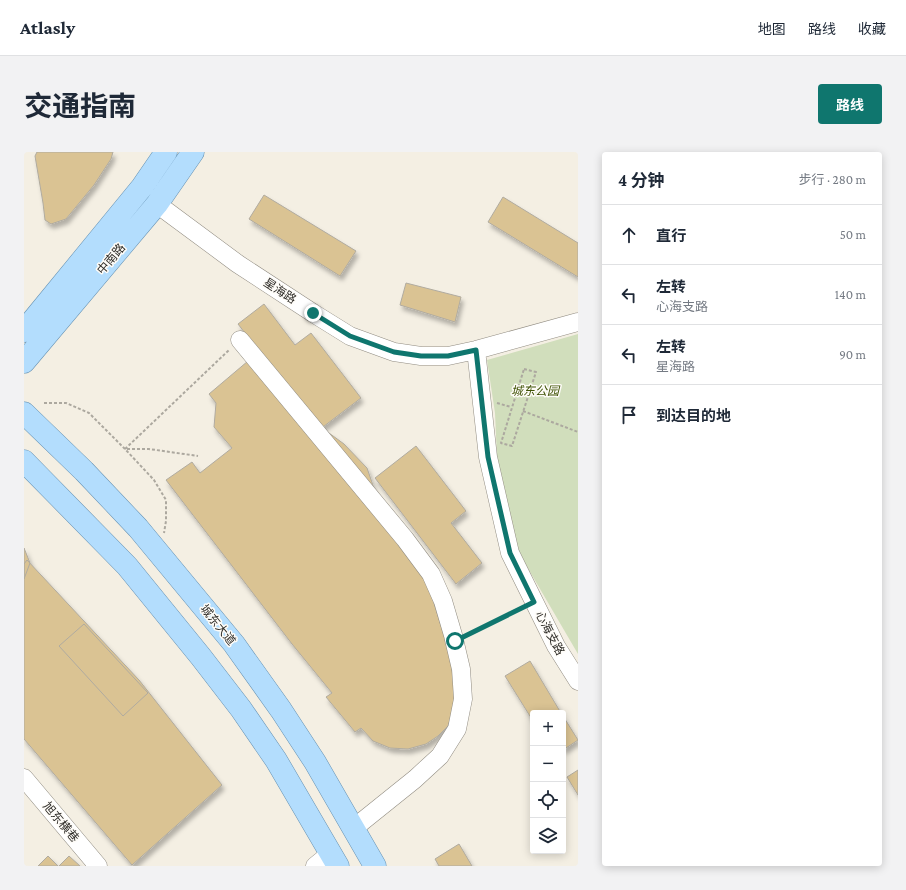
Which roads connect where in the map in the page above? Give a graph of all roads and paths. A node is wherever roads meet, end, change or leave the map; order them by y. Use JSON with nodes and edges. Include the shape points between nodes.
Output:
{"nodes":[{"id":1,"x":166,"y":152,"type":"edge"},
{"id":2,"x":193,"y":152,"type":"edge"},
{"id":3,"x":157,"y":204,"type":"junction"},
{"id":4,"x":578,"y":322,"type":"edge"},
{"id":5,"x":24,"y":330,"type":"edge"},
{"id":6,"x":240,"y":340,"type":"joint"},
{"id":7,"x":476,"y":350,"type":"junction"},
{"id":8,"x":24,"y":362,"type":"edge"},
{"id":9,"x":44,"y":403,"type":"dead end"},
{"id":10,"x":523,"y":411,"type":"junction"},
{"id":11,"x":24,"y":413,"type":"edge"},
{"id":12,"x":578,"y":432,"type":"edge"},
{"id":13,"x":125,"y":448,"type":"junction"},
{"id":14,"x":198,"y":456,"type":"dead end"},
{"id":15,"x":24,"y":461,"type":"edge"},
{"id":16,"x":160,"y":554,"type":"junction"},
{"id":17,"x":534,"y":602,"type":"junction"},
{"id":18,"x":455,"y":641,"type":"junction"},
{"id":19,"x":578,"y":681,"type":"edge"},
{"id":20,"x":24,"y":778,"type":"edge"},
{"id":21,"x":354,"y":828,"type":"junction"},
{"id":22,"x":328,"y":862,"type":"edge"},
{"id":23,"x":98,"y":866,"type":"edge"},
{"id":24,"x":375,"y":866,"type":"edge"}],
"edges":[{"from":1,"to":5,"type":"main road","name":"中南路","via":[[142,187]]},
{"from":2,"to":3,"type":"main road","name":"中南路"},
{"from":3,"to":7,"type":"street","name":"星海路","via":[[238,264],[350,336],[394,352],[421,356],[448,356]]},
{"from":3,"to":8,"type":"main road","name":"中南路"},
{"from":4,"to":7,"type":"street","name":"星海路"},
{"from":6,"to":13,"type":"path"},
{"from":6,"to":18,"type":"street","via":[[431,574],[443,601]]},
{"from":7,"to":17,"type":"street","name":"心海支路","via":[[488,457],[510,553]]},
{"from":9,"to":13,"type":"path","via":[[66,403],[89,413]]},
{"from":10,"to":10,"type":"path","via":[[536,372],[524,368],[501,443],[512,446]]},
{"from":10,"to":12,"type":"path"},
{"from":11,"to":16,"type":"main road","name":"城东大道","via":[[84,471]]},
{"from":13,"to":14,"type":"path"},
{"from":13,"to":16,"type":"path","via":[[154,480],[166,500],[166,521]]},
{"from":15,"to":22,"type":"main road","via":[[127,566],[240,709],[276,760]]},
{"from":16,"to":21,"type":"main road","name":"城东大道","via":[[234,644],[273,698]]},
{"from":17,"to":18,"type":"path"},
{"from":17,"to":19,"type":"street","name":"心海支路","via":[[556,646]]},
{"from":18,"to":21,"type":"street","via":[[461,669],[463,699],[457,728],[440,756]]},
{"from":20,"to":23,"type":"street","name":"旭东横巷"},
{"from":21,"to":24,"type":"main road","name":"城东大道"}]}
